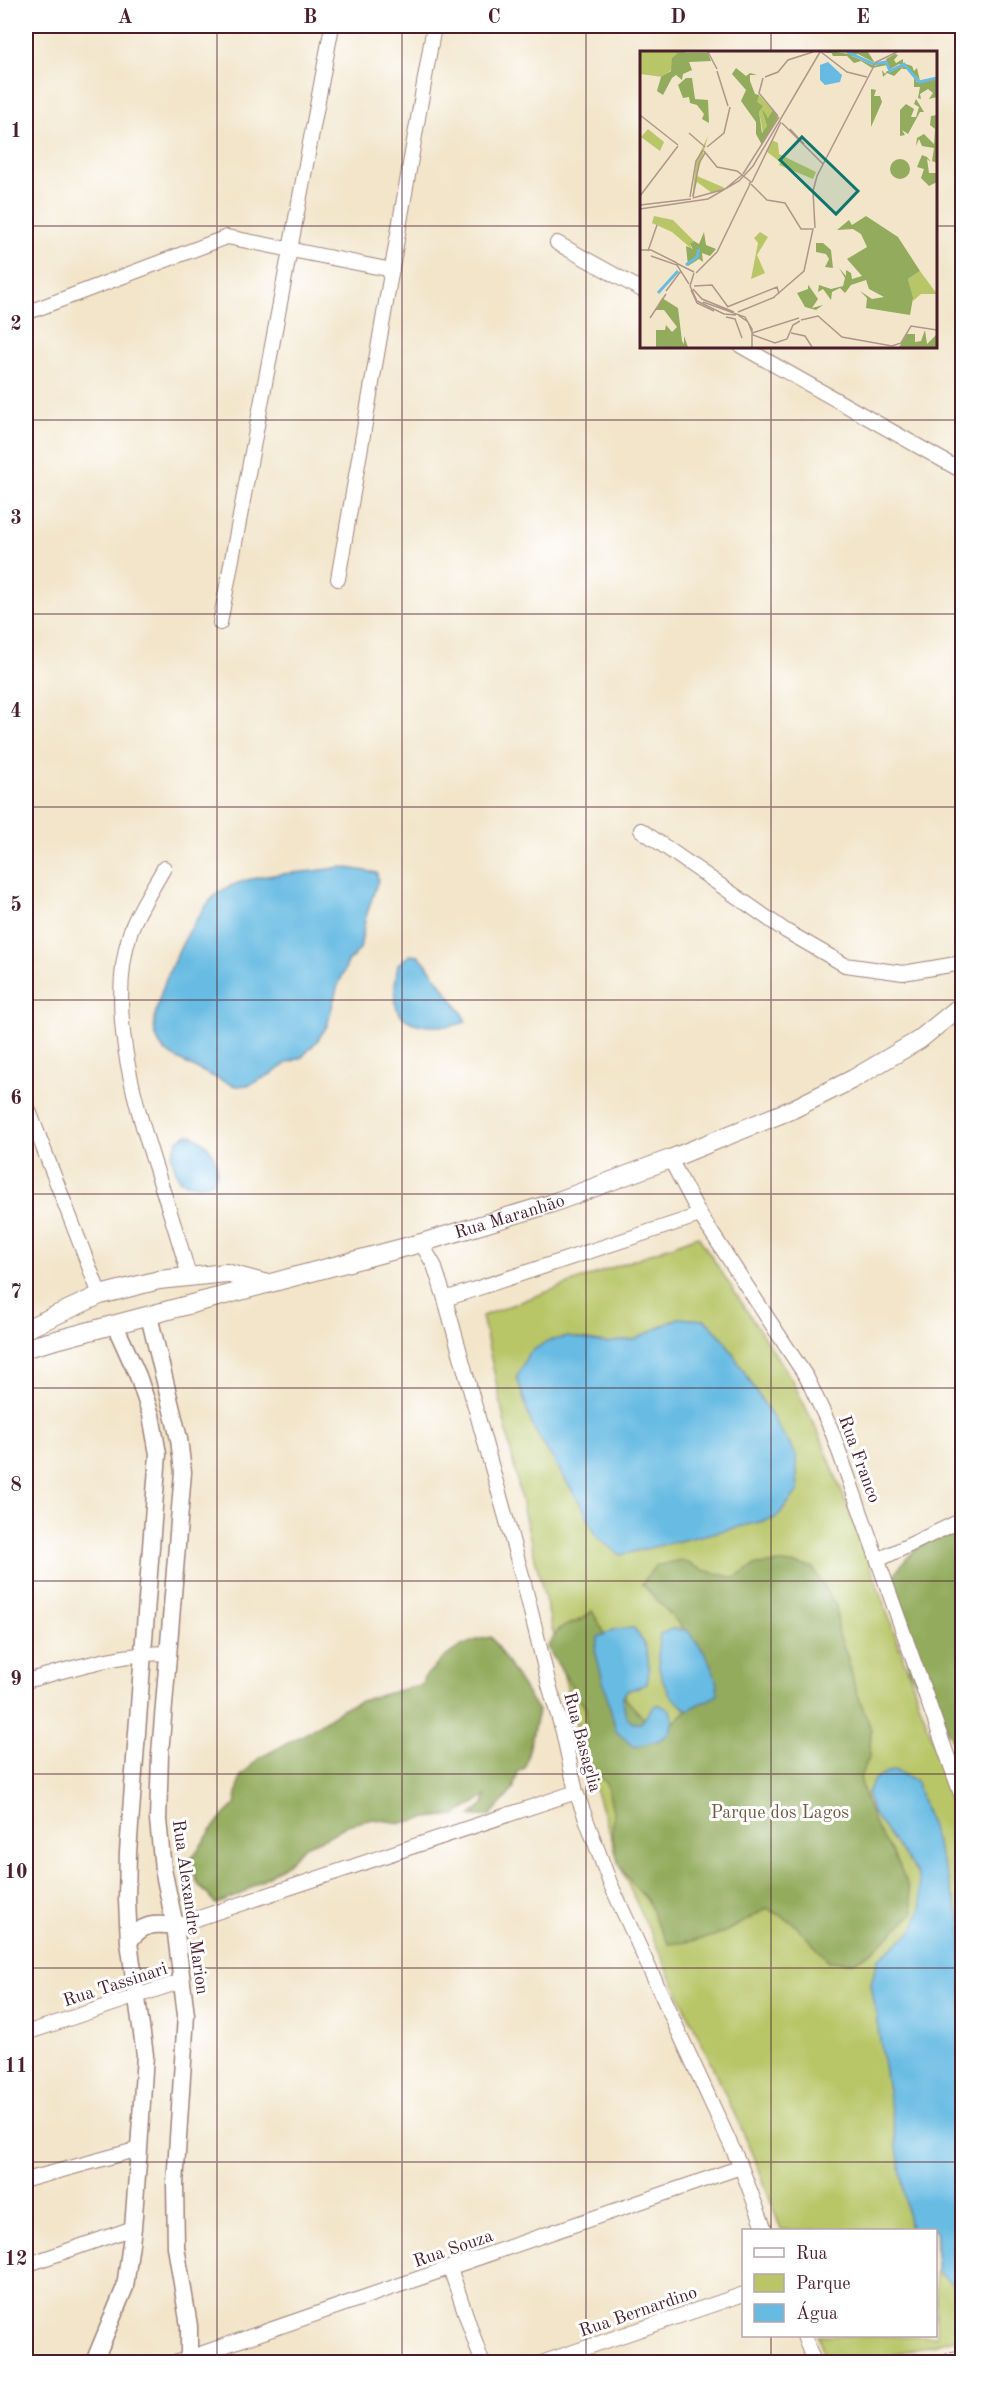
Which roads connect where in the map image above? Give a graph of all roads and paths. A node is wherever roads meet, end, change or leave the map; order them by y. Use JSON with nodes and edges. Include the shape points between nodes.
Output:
{"nodes":[{"id":1,"x":332,"y":26,"type":"edge"},
{"id":2,"x":434,"y":26,"type":"edge"},
{"id":3,"x":557,"y":243,"type":"dead end"},
{"id":4,"x":290,"y":250,"type":"junction"},
{"id":5,"x":392,"y":270,"type":"junction"},
{"id":6,"x":640,"y":289,"type":"edge"},
{"id":7,"x":26,"y":313,"type":"edge"},
{"id":8,"x":745,"y":348,"type":"edge"},
{"id":9,"x":963,"y":471,"type":"edge"},
{"id":10,"x":338,"y":579,"type":"dead end"},
{"id":11,"x":220,"y":623,"type":"dead end"},
{"id":12,"x":641,"y":830,"type":"dead end"},
{"id":13,"x":164,"y":868,"type":"dead end"},
{"id":14,"x":963,"y":963,"type":"edge"},
{"id":15,"x":963,"y":1005,"type":"edge"},
{"id":16,"x":26,"y":1103,"type":"edge"},
{"id":17,"x":670,"y":1159,"type":"junction"},
{"id":18,"x":700,"y":1215,"type":"junction"},
{"id":19,"x":422,"y":1243,"type":"junction"},
{"id":20,"x":189,"y":1277,"type":"junction"},
{"id":21,"x":269,"y":1284,"type":"junction"},
{"id":22,"x":135,"y":1286,"type":"junction"},
{"id":23,"x":100,"y":1295,"type":"junction"},
{"id":24,"x":445,"y":1299,"type":"junction"},
{"id":25,"x":149,"y":1316,"type":"junction"},
{"id":26,"x":115,"y":1325,"type":"junction"},
{"id":27,"x":26,"y":1329,"type":"edge"},
{"id":28,"x":26,"y":1348,"type":"edge"},
{"id":29,"x":963,"y":1520,"type":"edge"},
{"id":30,"x":878,"y":1560,"type":"junction"},
{"id":31,"x":142,"y":1653,"type":"junction"},
{"id":32,"x":169,"y":1653,"type":"junction"},
{"id":33,"x":26,"y":1681,"type":"edge"},
{"id":34,"x":576,"y":1792,"type":"junction"},
{"id":35,"x":963,"y":1797,"type":"edge"},
{"id":36,"x":175,"y":1926,"type":"junction"},
{"id":37,"x":129,"y":1942,"type":"junction"},
{"id":38,"x":182,"y":1981,"type":"junction"},
{"id":39,"x":136,"y":1994,"type":"junction"},
{"id":40,"x":26,"y":2032,"type":"edge"},
{"id":41,"x":139,"y":2149,"type":"junction"},
{"id":42,"x":741,"y":2167,"type":"junction"},
{"id":43,"x":26,"y":2180,"type":"edge"},
{"id":44,"x":133,"y":2228,"type":"junction"},
{"id":45,"x":765,"y":2229,"type":"edge"},
{"id":46,"x":26,"y":2265,"type":"edge"},
{"id":47,"x":450,"y":2268,"type":"junction"},
{"id":48,"x":742,"y":2295,"type":"edge"},
{"id":49,"x":804,"y":2337,"type":"edge"},
{"id":50,"x":963,"y":2357,"type":"edge"},
{"id":51,"x":185,"y":2361,"type":"edge"},
{"id":52,"x":94,"y":2362,"type":"edge"},
{"id":53,"x":482,"y":2362,"type":"edge"},
{"id":54,"x":544,"y":2362,"type":"edge"},
{"id":55,"x":814,"y":2362,"type":"edge"},
{"id":56,"x":940,"y":2362,"type":"edge"}],
"edges":[{"from":1,"to":4,"type":"street"},
{"from":2,"to":5,"type":"street"},
{"from":3,"to":6,"type":"street"},
{"from":4,"to":5,"type":"street"},
{"from":4,"to":7,"type":"street","via":[[227,237]]},
{"from":4,"to":11,"type":"street"},
{"from":5,"to":10,"type":"street"},
{"from":8,"to":9,"type":"street"},
{"from":12,"to":14,"type":"street","via":[[786,931],[845,964],[903,973]]},
{"from":13,"to":20,"type":"street","via":[[130,932],[120,986],[128,1071]]},
{"from":15,"to":17,"type":"main road","name":"Rua Maranhão","via":[[919,1040],[852,1079],[793,1109]]},
{"from":16,"to":23,"type":"street"},
{"from":17,"to":18,"type":"street","name":"Rua Franco"},
{"from":17,"to":19,"type":"main road","name":"Rua Maranhão","via":[[550,1204]]},
{"from":18,"to":24,"type":"street"},
{"from":18,"to":30,"type":"street","name":"Rua Franco","via":[[807,1378],[831,1429]]},
{"from":19,"to":21,"type":"main road","name":"Rua Maranhão"},
{"from":19,"to":24,"type":"street","name":"Rua Basaglia","via":[[435,1265]]},
{"from":20,"to":21,"type":"main road","via":[[226,1274]]},
{"from":20,"to":22,"type":"main road"},
{"from":21,"to":25,"type":"main road","name":"Rua Maranhão"},
{"from":22,"to":23,"type":"main road"},
{"from":22,"to":25,"type":"main road"},
{"from":23,"to":26,"type":"main road"},
{"from":23,"to":27,"type":"main road"},
{"from":24,"to":34,"type":"street","name":"Rua Basaglia","via":[[523,1579]]},
{"from":25,"to":26,"type":"main road","name":"Rua Maranhão"},
{"from":25,"to":32,"type":"street","name":"Rua Alexandre Marion","via":[[179,1439],[183,1472]]},
{"from":26,"to":28,"type":"main road","name":"Rua Maranhão"},
{"from":26,"to":31,"type":"street","via":[[138,1376],[158,1454]]},
{"from":29,"to":30,"type":"street"},
{"from":30,"to":35,"type":"street","name":"Rua Franco"},
{"from":31,"to":32,"type":"street"},
{"from":31,"to":33,"type":"street"},
{"from":31,"to":37,"type":"street","via":[[128,1852]]},
{"from":32,"to":36,"type":"street","name":"Rua Alexandre Marion","via":[[159,1820],[162,1869]]},
{"from":34,"to":36,"type":"street"},
{"from":34,"to":42,"type":"street","name":"Rua Basaglia","via":[[610,1883]]},
{"from":36,"to":37,"type":"street","via":[[145,1925]]},
{"from":36,"to":38,"type":"street","name":"Rua Alexandre Marion"},
{"from":37,"to":39,"type":"street"},
{"from":38,"to":39,"type":"street","name":"Rua Tassinari"},
{"from":38,"to":51,"type":"street","name":"Rua Alexandre Marion","via":[[186,2015],[175,2194],[176,2247],[189,2326]]},
{"from":39,"to":40,"type":"street","name":"Rua Tassinari"},
{"from":39,"to":41,"type":"street","via":[[145,2055]]},
{"from":41,"to":43,"type":"street"},
{"from":41,"to":44,"type":"street"},
{"from":42,"to":45,"type":"street","name":"Rua Basaglia"},
{"from":42,"to":47,"type":"street","name":"Rua Souza"},
{"from":44,"to":46,"type":"street"},
{"from":44,"to":52,"type":"street","via":[[125,2287]]},
{"from":47,"to":51,"type":"street","name":"Rua Souza"},
{"from":47,"to":53,"type":"street"},
{"from":48,"to":54,"type":"street","name":"Rua Bernardino"},
{"from":49,"to":55,"type":"street"},
{"from":50,"to":56,"type":"street"}]}
